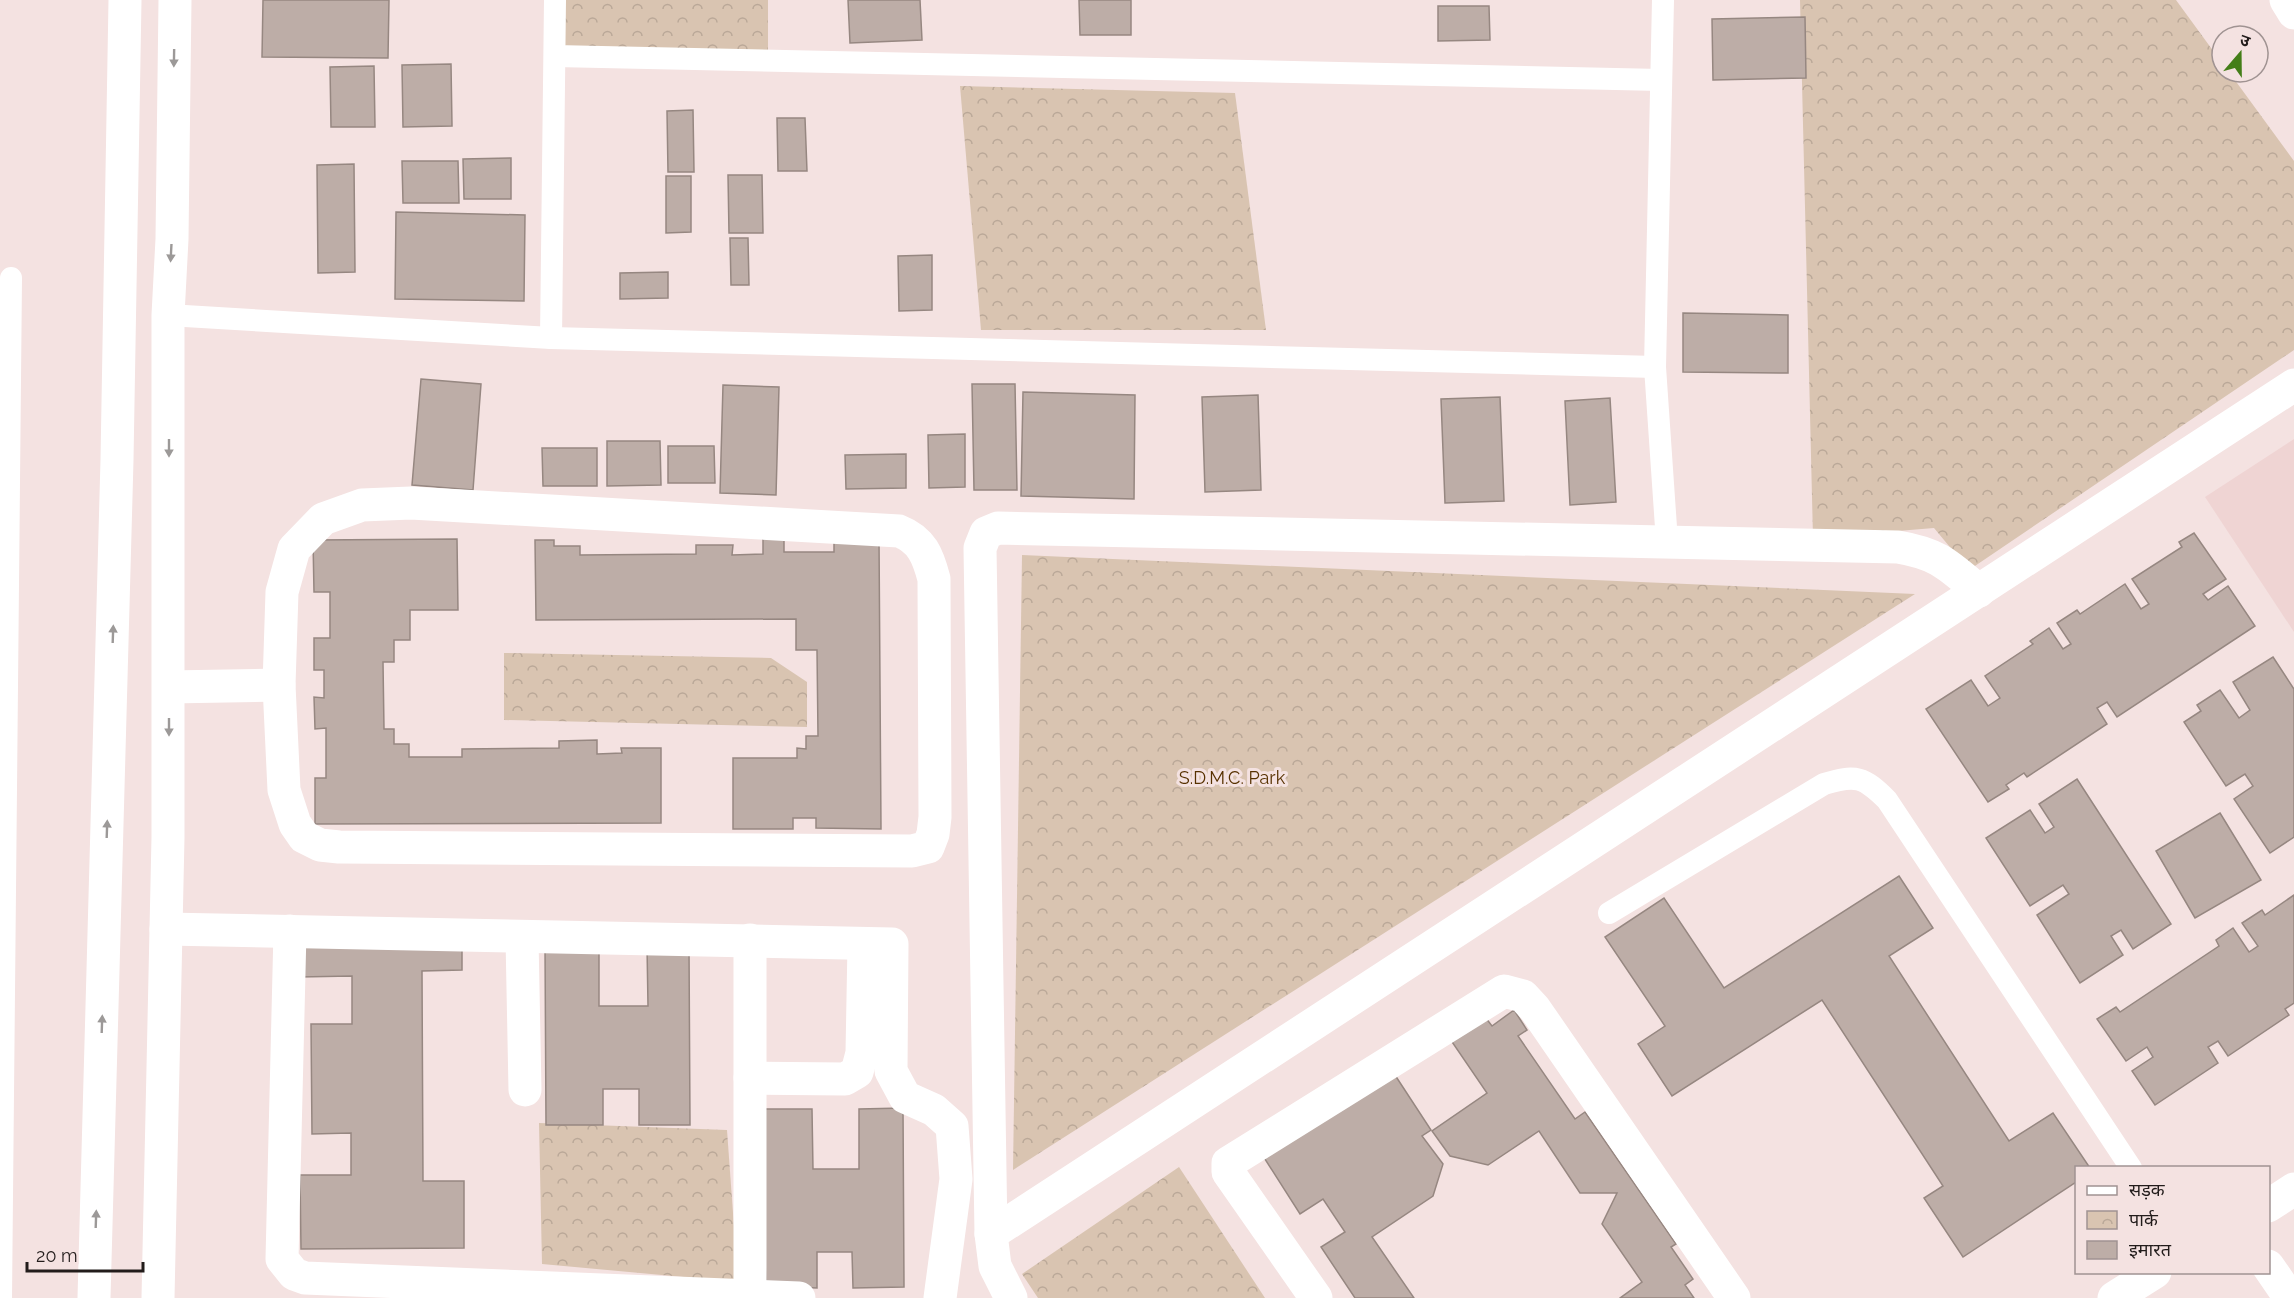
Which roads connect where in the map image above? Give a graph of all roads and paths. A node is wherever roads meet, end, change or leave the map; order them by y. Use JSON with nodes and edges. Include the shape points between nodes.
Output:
{"nodes":[{"id":1,"x":125,"y":0,"type":"edge"},
{"id":2,"x":175,"y":0,"type":"edge"},
{"id":3,"x":555,"y":0,"type":"edge"},
{"id":4,"x":1663,"y":0,"type":"edge"},
{"id":5,"x":2286,"y":0,"type":"edge"},
{"id":6,"x":2294,"y":13,"type":"edge"},
{"id":7,"x":555,"y":57,"type":"junction"},
{"id":8,"x":1660,"y":80,"type":"junction"},
{"id":9,"x":11,"y":278,"type":"dead end"},
{"id":10,"x":168,"y":315,"type":"junction"},
{"id":11,"x":551,"y":338,"type":"junction"},
{"id":12,"x":1655,"y":367,"type":"junction"},
{"id":13,"x":2294,"y":385,"type":"edge"},
{"id":14,"x":1667,"y":542,"type":"junction"},
{"id":15,"x":1979,"y":591,"type":"junction"},
{"id":16,"x":279,"y":685,"type":"junction"},
{"id":17,"x":169,"y":687,"type":"junction"},
{"id":18,"x":3,"y":748,"type":"edge"},
{"id":19,"x":1609,"y":913,"type":"dead end"},
{"id":20,"x":166,"y":929,"type":"junction"},
{"id":21,"x":290,"y":931,"type":"junction"},
{"id":22,"x":522,"y":938,"type":"junction"},
{"id":23,"x":750,"y":940,"type":"junction"},
{"id":24,"x":864,"y":944,"type":"junction"},
{"id":25,"x":750,"y":1078,"type":"junction"},
{"id":26,"x":525,"y":1090,"type":"dead end"},
{"id":27,"x":2130,"y":1166,"type":"edge"},
{"id":28,"x":2294,"y":1189,"type":"edge"},
{"id":29,"x":2270,"y":1205,"type":"edge"},
{"id":30,"x":991,"y":1234,"type":"junction"},
{"id":31,"x":2270,"y":1269,"type":"edge"},
{"id":32,"x":2152,"y":1274,"type":"edge"},
{"id":33,"x":750,"y":1296,"type":"junction"},
{"id":34,"x":1,"y":1298,"type":"edge"},
{"id":35,"x":94,"y":1298,"type":"edge"},
{"id":36,"x":158,"y":1298,"type":"edge"},
{"id":37,"x":799,"y":1298,"type":"edge"},
{"id":38,"x":940,"y":1298,"type":"edge"},
{"id":39,"x":1011,"y":1298,"type":"edge"},
{"id":40,"x":1316,"y":1298,"type":"edge"},
{"id":41,"x":1734,"y":1298,"type":"edge"},
{"id":42,"x":2114,"y":1298,"type":"edge"},
{"id":43,"x":2290,"y":1298,"type":"edge"}],
"edges":[{"from":35,"to":1,"type":"street","one_way":true},
{"from":2,"to":10,"type":"street","one_way":true},
{"from":3,"to":7,"type":"lane"},
{"from":4,"to":8,"type":"lane"},
{"from":5,"to":6,"type":"street"},
{"from":7,"to":8,"type":"lane"},
{"from":7,"to":11,"type":"lane"},
{"from":8,"to":12,"type":"lane"},
{"from":9,"to":18,"type":"lane"},
{"from":10,"to":11,"type":"lane"},
{"from":10,"to":17,"type":"street","one_way":true},
{"from":11,"to":12,"type":"lane"},
{"from":12,"to":14,"type":"lane"},
{"from":13,"to":15,"type":"street"},
{"from":14,"to":15,"type":"street","via":[[1898,547],[1923,551],[1942,560]]},
{"from":14,"to":30,"type":"street","via":[[998,528],[986,532],[980,548]]},
{"from":15,"to":30,"type":"street"},
{"from":16,"to":16,"type":"street","via":[[282,591],[294,549],[323,519],[362,505],[411,503],[899,531],[917,540],[928,557],[934,579],[933,834],[928,847],[912,851],[320,845],[304,837],[295,824],[284,790]]},
{"from":16,"to":17,"type":"street"},
{"from":17,"to":20,"type":"street","one_way":true},
{"from":18,"to":34,"type":"lane"},
{"from":19,"to":27,"type":"lane","via":[[1824,784],[1846,777],[1869,783],[1887,800]]},
{"from":20,"to":21,"type":"street"},
{"from":20,"to":36,"type":"street"},
{"from":21,"to":22,"type":"street"},
{"from":21,"to":33,"type":"street","via":[[282,1259],[294,1274],[305,1278]]},
{"from":22,"to":23,"type":"street"},
{"from":22,"to":26,"type":"street"},
{"from":23,"to":24,"type":"street"},
{"from":23,"to":25,"type":"street"},
{"from":24,"to":25,"type":"street","via":[[862,1053],[857,1072],[845,1079]]},
{"from":24,"to":38,"type":"street","via":[[892,944],[891,1071],[905,1097],[934,1110],[952,1126],[956,1179]]},
{"from":25,"to":33,"type":"street"},
{"from":28,"to":29,"type":"street"},
{"from":30,"to":39,"type":"street","via":[[995,1266]]},
{"from":31,"to":43,"type":"street"},
{"from":32,"to":42,"type":"street"},
{"from":33,"to":37,"type":"street"},
{"from":40,"to":41,"type":"street","via":[[1228,1172],[1228,1163],[1504,992],[1523,996],[1535,1009]]}]}
